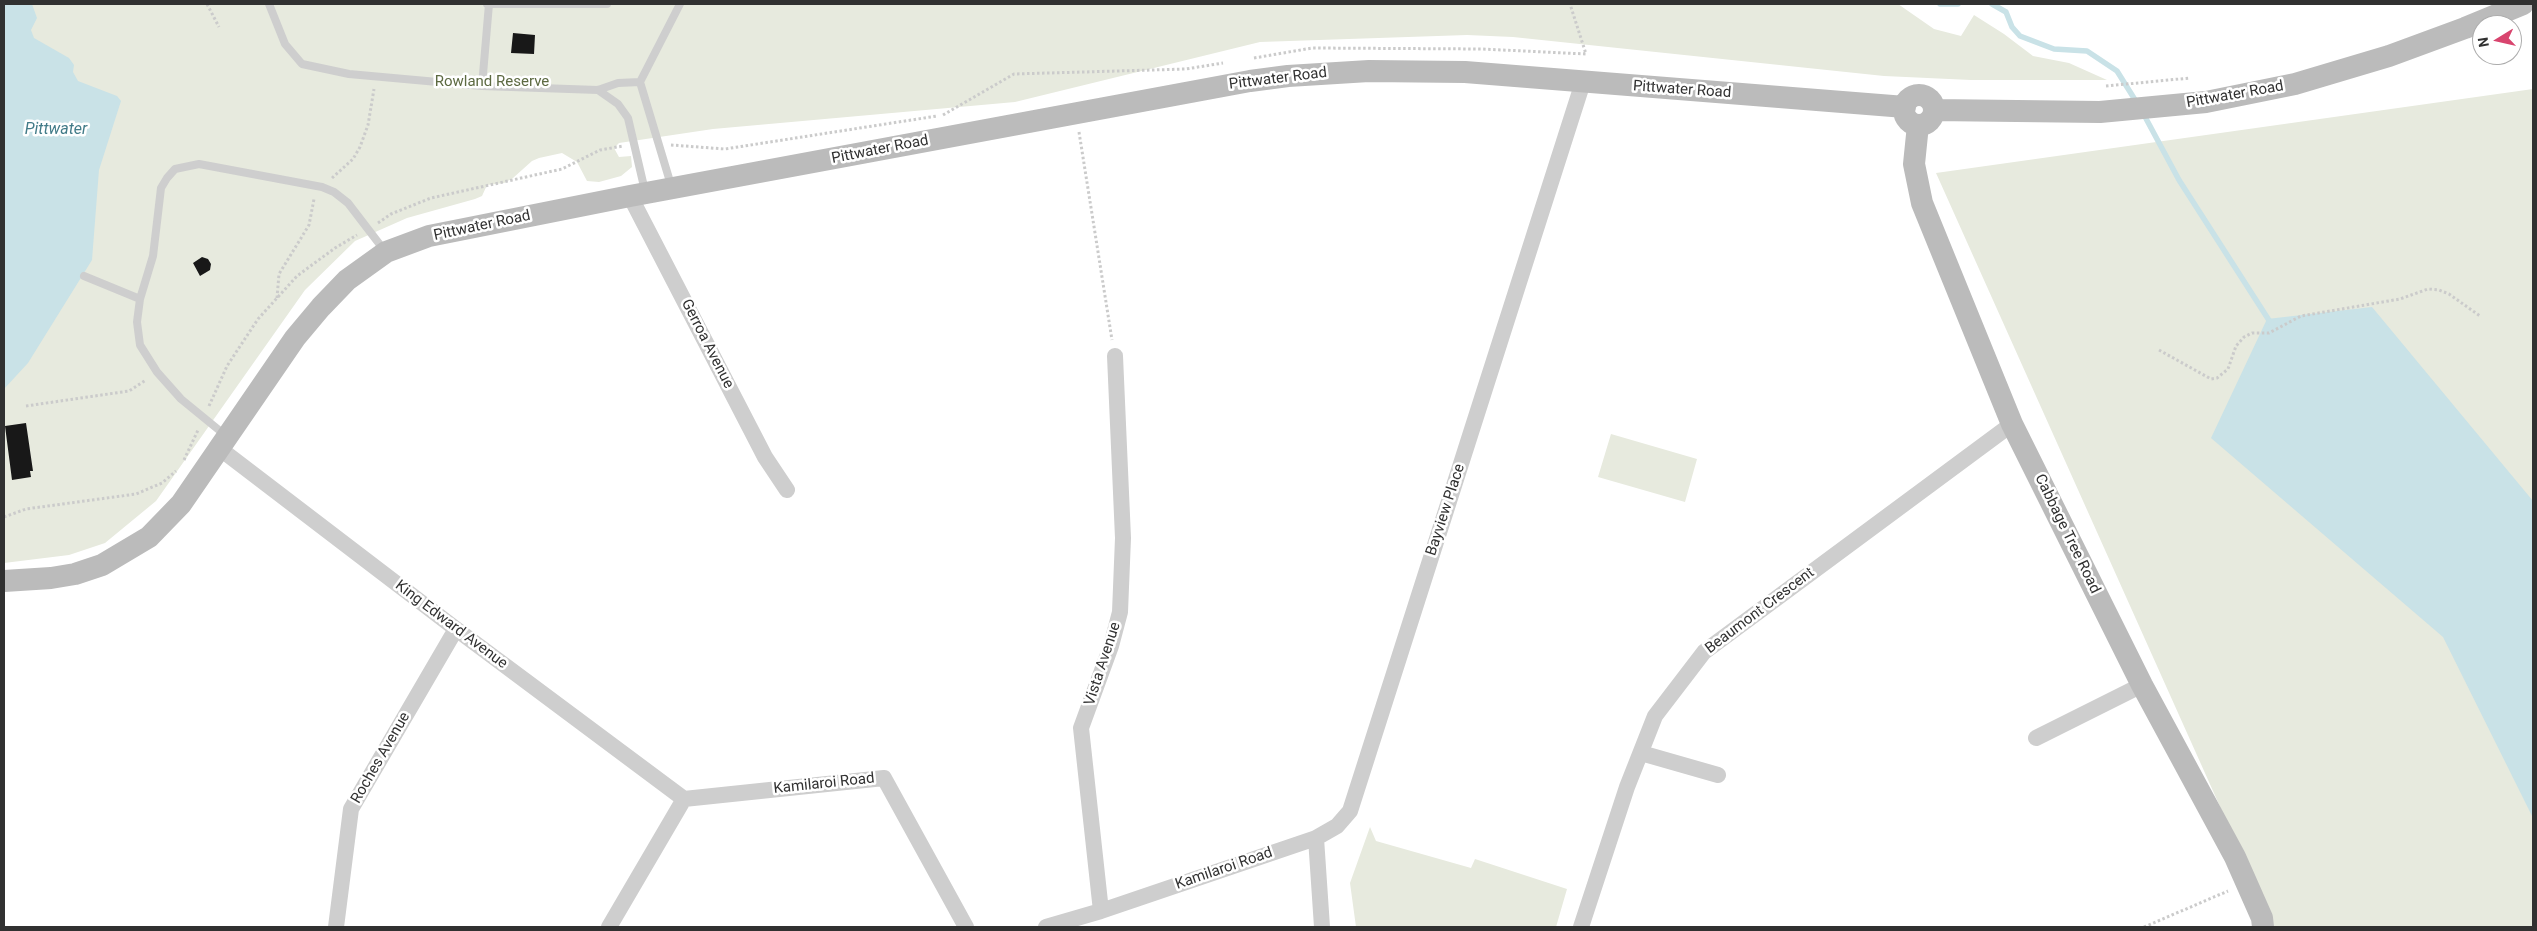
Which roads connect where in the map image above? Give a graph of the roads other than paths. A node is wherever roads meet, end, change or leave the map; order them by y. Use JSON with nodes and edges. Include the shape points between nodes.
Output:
{"nodes":[{"id":1,"x":269,"y":4,"type":"edge"},
{"id":2,"x":488,"y":4,"type":"edge"},
{"id":3,"x":607,"y":4,"type":"edge"},
{"id":4,"x":680,"y":4,"type":"edge"},
{"id":5,"x":2523,"y":4,"type":"edge"},
{"id":6,"x":640,"y":82,"type":"junction"},
{"id":7,"x":1583,"y":82,"type":"junction"},
{"id":8,"x":482,"y":86,"type":"junction"},
{"id":9,"x":598,"y":90,"type":"junction"},
{"id":10,"x":1919,"y":114,"type":"junction"},
{"id":11,"x":672,"y":189,"type":"junction"},
{"id":12,"x":638,"y":194,"type":"junction"},
{"id":13,"x":386,"y":252,"type":"junction"},
{"id":14,"x":84,"y":276,"type":"dead end"},
{"id":15,"x":140,"y":299,"type":"junction"},
{"id":16,"x":1115,"y":356,"type":"road end"},
{"id":17,"x":2012,"y":424,"type":"junction"},
{"id":18,"x":223,"y":442,"type":"junction"},
{"id":19,"x":787,"y":490,"type":"dead end"},
{"id":20,"x":4,"y":581,"type":"edge"},
{"id":21,"x":456,"y":629,"type":"junction"},
{"id":22,"x":2142,"y":685,"type":"junction"},
{"id":23,"x":2036,"y":738,"type":"dead end"},
{"id":24,"x":1641,"y":753,"type":"junction"},
{"id":25,"x":1718,"y":775,"type":"dead end"},
{"id":26,"x":684,"y":799,"type":"junction"},
{"id":27,"x":1316,"y":838,"type":"junction"},
{"id":28,"x":1101,"y":911,"type":"junction"},
{"id":29,"x":336,"y":927,"type":"edge"},
{"id":30,"x":609,"y":927,"type":"edge"},
{"id":31,"x":966,"y":927,"type":"edge"},
{"id":32,"x":1046,"y":927,"type":"edge"},
{"id":33,"x":1322,"y":927,"type":"edge"},
{"id":34,"x":1580,"y":927,"type":"edge"},
{"id":35,"x":2263,"y":927,"type":"edge"}],
"edges":[{"from":1,"to":8,"type":"lane","via":[[285,44],[302,64],[376,76]]},
{"from":2,"to":3,"type":"lane"},
{"from":2,"to":8,"type":"lane"},
{"from":4,"to":6,"type":"lane"},
{"from":5,"to":10,"type":"main road","name":"Pittwater Road","via":[[2389,56],[2294,84],[2206,102],[2100,112]]},
{"from":6,"to":9,"type":"lane"},
{"from":6,"to":11,"type":"lane"},
{"from":7,"to":10,"type":"main road","name":"Pittwater Road"},
{"from":7,"to":11,"type":"main road","name":"Pittwater Road","via":[[1465,72],[1330,72],[1250,81]]},
{"from":7,"to":27,"type":"street","name":"Bayview Place","via":[[1350,811],[1337,826]]},
{"from":8,"to":9,"type":"lane"},
{"from":9,"to":12,"type":"lane","via":[[618,104],[628,118]]},
{"from":10,"to":17,"type":"main road","name":"Cabbage Tree Road","via":[[1914,164],[1922,204]]},
{"from":11,"to":12,"type":"main road","name":"Pittwater Road"},
{"from":12,"to":13,"type":"main road","name":"Pittwater Road","via":[[429,236]]},
{"from":12,"to":19,"type":"street","name":"Gerroa Avenue","via":[[765,457]]},
{"from":13,"to":15,"type":"lane","via":[[348,203],[334,192],[199,164],[175,169],[161,188],[153,256]]},
{"from":13,"to":18,"type":"main road","name":"Pittwater Road","via":[[347,280],[294,338]]},
{"from":14,"to":15,"type":"lane"},
{"from":15,"to":18,"type":"lane","via":[[137,322],[140,345],[157,372],[181,399],[204,418]]},
{"from":16,"to":28,"type":"street","name":"Vista Avenue","via":[[1123,538],[1120,612],[1081,728]]},
{"from":17,"to":22,"type":"main road","name":"Cabbage Tree Road"},
{"from":17,"to":24,"type":"street","name":"Beaumont Crescent","via":[[1704,652],[1655,716]]},
{"from":18,"to":20,"type":"main road","name":"Pittwater Road","via":[[182,504],[125,553],[75,574]]},
{"from":18,"to":21,"type":"street","name":"King Edward Avenue"},
{"from":21,"to":26,"type":"street","name":"King Edward Avenue"},
{"from":21,"to":29,"type":"street","name":"Roches Avenue","via":[[352,809]]},
{"from":22,"to":23,"type":"street"},
{"from":22,"to":35,"type":"main road","name":"Cabbage Tree Road","via":[[2235,857]]},
{"from":24,"to":25,"type":"street"},
{"from":24,"to":34,"type":"street","name":"Beaumont Crescent"},
{"from":26,"to":30,"type":"street"},
{"from":26,"to":31,"type":"street","name":"Kamilaroi Road","via":[[884,778]]},
{"from":27,"to":28,"type":"street","name":"Kamilaroi Road"},
{"from":27,"to":33,"type":"street"},
{"from":28,"to":32,"type":"street","name":"Kamilaroi Road"}]}
